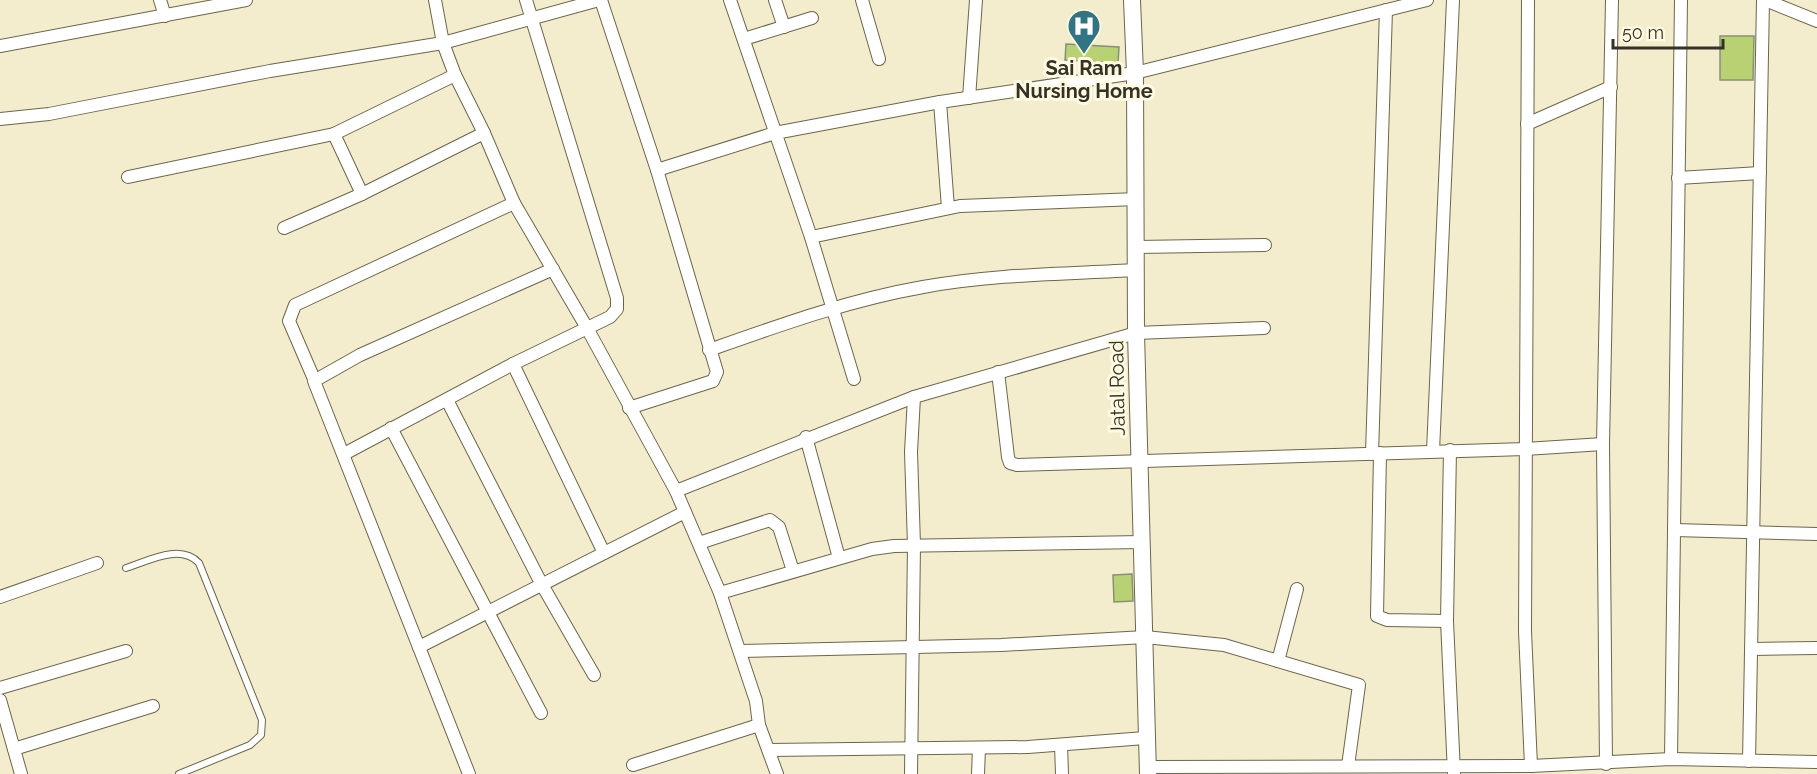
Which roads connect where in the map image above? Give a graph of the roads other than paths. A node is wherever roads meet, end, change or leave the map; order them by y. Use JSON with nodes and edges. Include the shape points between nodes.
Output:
{"nodes":[{"id":1,"x":160,"y":0,"type":"edge"},
{"id":2,"x":246,"y":0,"type":"edge"},
{"id":3,"x":435,"y":0,"type":"edge"},
{"id":4,"x":526,"y":0,"type":"edge"},
{"id":5,"x":600,"y":0,"type":"edge"},
{"id":6,"x":730,"y":0,"type":"edge"},
{"id":7,"x":775,"y":0,"type":"edge"},
{"id":8,"x":862,"y":0,"type":"edge"},
{"id":9,"x":976,"y":0,"type":"edge"},
{"id":10,"x":1132,"y":0,"type":"edge"},
{"id":11,"x":1427,"y":0,"type":"edge"},
{"id":12,"x":1453,"y":0,"type":"edge"},
{"id":13,"x":1528,"y":0,"type":"edge"},
{"id":14,"x":1612,"y":0,"type":"edge"},
{"id":15,"x":1681,"y":0,"type":"edge"},
{"id":16,"x":1764,"y":0,"type":"edge"},
{"id":17,"x":1386,"y":10,"type":"junction"},
{"id":18,"x":165,"y":16,"type":"junction"},
{"id":19,"x":531,"y":18,"type":"junction"},
{"id":20,"x":812,"y":18,"type":"dead end"},
{"id":21,"x":1817,"y":21,"type":"edge"},
{"id":22,"x":784,"y":27,"type":"junction"},
{"id":23,"x":744,"y":39,"type":"junction"},
{"id":24,"x":443,"y":43,"type":"junction"},
{"id":25,"x":0,"y":46,"type":"edge"},
{"id":26,"x":879,"y":58,"type":"dead end"},
{"id":27,"x":1135,"y":73,"type":"junction"},
{"id":28,"x":455,"y":75,"type":"junction"},
{"id":29,"x":1611,"y":87,"type":"junction"},
{"id":30,"x":969,"y":98,"type":"junction"},
{"id":31,"x":940,"y":102,"type":"junction"},
{"id":32,"x":0,"y":119,"type":"edge"},
{"id":33,"x":1527,"y":124,"type":"junction"},
{"id":34,"x":775,"y":132,"type":"junction"},
{"id":35,"x":484,"y":133,"type":"junction"},
{"id":36,"x":334,"y":134,"type":"junction"},
{"id":37,"x":657,"y":170,"type":"junction"},
{"id":38,"x":1760,"y":173,"type":"junction"},
{"id":39,"x":128,"y":177,"type":"dead end"},
{"id":40,"x":1678,"y":178,"type":"junction"},
{"id":41,"x":362,"y":194,"type":"junction"},
{"id":42,"x":1137,"y":199,"type":"junction"},
{"id":43,"x":514,"y":203,"type":"junction"},
{"id":44,"x":948,"y":208,"type":"junction"},
{"id":45,"x":284,"y":228,"type":"dead end"},
{"id":46,"x":811,"y":237,"type":"junction"},
{"id":47,"x":1265,"y":245,"type":"dead end"},
{"id":48,"x":1137,"y":247,"type":"junction"},
{"id":49,"x":553,"y":269,"type":"junction"},
{"id":50,"x":1136,"y":270,"type":"junction"},
{"id":51,"x":831,"y":308,"type":"junction"},
{"id":52,"x":587,"y":328,"type":"junction"},
{"id":53,"x":1263,"y":328,"type":"dead end"},
{"id":54,"x":1136,"y":333,"type":"junction"},
{"id":55,"x":710,"y":350,"type":"junction"},
{"id":56,"x":513,"y":364,"type":"junction"},
{"id":57,"x":998,"y":372,"type":"junction"},
{"id":58,"x":314,"y":379,"type":"junction"},
{"id":59,"x":854,"y":379,"type":"dead end"},
{"id":60,"x":914,"y":397,"type":"junction"},
{"id":61,"x":447,"y":400,"type":"junction"},
{"id":62,"x":629,"y":408,"type":"junction"},
{"id":63,"x":391,"y":428,"type":"junction"},
{"id":64,"x":806,"y":437,"type":"junction"},
{"id":65,"x":1603,"y":444,"type":"junction"},
{"id":66,"x":1525,"y":449,"type":"junction"},
{"id":67,"x":1450,"y":450,"type":"junction"},
{"id":68,"x":1433,"y":451,"type":"junction"},
{"id":69,"x":1376,"y":453,"type":"junction"},
{"id":70,"x":344,"y":454,"type":"junction"},
{"id":71,"x":1140,"y":463,"type":"junction"},
{"id":72,"x":676,"y":491,"type":"junction"},
{"id":73,"x":685,"y":512,"type":"junction"},
{"id":74,"x":1675,"y":530,"type":"junction"},
{"id":75,"x":1755,"y":533,"type":"junction"},
{"id":76,"x":1817,"y":534,"type":"edge"},
{"id":77,"x":1143,"y":542,"type":"junction"},
{"id":78,"x":699,"y":543,"type":"junction"},
{"id":79,"x":914,"y":545,"type":"junction"},
{"id":80,"x":604,"y":553,"type":"junction"},
{"id":81,"x":839,"y":558,"type":"junction"},
{"id":82,"x":96,"y":563,"type":"dead end"},
{"id":83,"x":126,"y":568,"type":"dead end"},
{"id":84,"x":793,"y":571,"type":"junction"},
{"id":85,"x":541,"y":583,"type":"junction"},
{"id":86,"x":1297,"y":589,"type":"dead end"},
{"id":87,"x":720,"y":593,"type":"junction"},
{"id":88,"x":0,"y":597,"type":"edge"},
{"id":89,"x":487,"y":612,"type":"junction"},
{"id":90,"x":1447,"y":621,"type":"junction"},
{"id":91,"x":1145,"y":637,"type":"junction"},
{"id":92,"x":419,"y":647,"type":"junction"},
{"id":93,"x":911,"y":647,"type":"junction"},
{"id":94,"x":1817,"y":648,"type":"edge"},
{"id":95,"x":1753,"y":649,"type":"junction"},
{"id":96,"x":126,"y":651,"type":"dead end"},
{"id":97,"x":740,"y":651,"type":"junction"},
{"id":98,"x":1278,"y":661,"type":"junction"},
{"id":99,"x":594,"y":675,"type":"dead end"},
{"id":100,"x":0,"y":688,"type":"edge"},
{"id":101,"x":0,"y":700,"type":"edge"},
{"id":102,"x":153,"y":706,"type":"dead end"},
{"id":103,"x":541,"y":713,"type":"dead end"},
{"id":104,"x":759,"y":725,"type":"junction"},
{"id":105,"x":1145,"y":738,"type":"junction"},
{"id":106,"x":1061,"y":745,"type":"junction"},
{"id":107,"x":910,"y":748,"type":"junction"},
{"id":108,"x":979,"y":748,"type":"junction"},
{"id":109,"x":14,"y":749,"type":"junction"},
{"id":110,"x":769,"y":750,"type":"junction"},
{"id":111,"x":1671,"y":759,"type":"junction"},
{"id":112,"x":1749,"y":761,"type":"junction"},
{"id":113,"x":1817,"y":762,"type":"edge"},
{"id":114,"x":1606,"y":764,"type":"junction"},
{"id":115,"x":633,"y":765,"type":"dead end"},
{"id":116,"x":1348,"y":766,"type":"junction"},
{"id":117,"x":1531,"y":766,"type":"junction"},
{"id":118,"x":1649,"y":768,"type":"edge"},
{"id":119,"x":1147,"y":770,"type":"edge"},
{"id":120,"x":1454,"y":770,"type":"edge"},
{"id":121,"x":21,"y":774,"type":"edge"},
{"id":122,"x":179,"y":774,"type":"edge"},
{"id":123,"x":469,"y":774,"type":"edge"},
{"id":124,"x":777,"y":774,"type":"edge"},
{"id":125,"x":911,"y":774,"type":"edge"},
{"id":126,"x":978,"y":774,"type":"edge"},
{"id":127,"x":1062,"y":774,"type":"edge"}],
"edges":[{"from":1,"to":18,"type":"street"},
{"from":2,"to":18,"type":"street"},
{"from":3,"to":24,"type":"street"},
{"from":4,"to":19,"type":"street"},
{"from":5,"to":19,"type":"street"},
{"from":5,"to":37,"type":"street"},
{"from":6,"to":23,"type":"street"},
{"from":7,"to":22,"type":"street"},
{"from":8,"to":26,"type":"street"},
{"from":9,"to":30,"type":"street"},
{"from":10,"to":27,"type":"main road","name":"Jatal Road"},
{"from":11,"to":17,"type":"street"},
{"from":12,"to":68,"type":"street"},
{"from":13,"to":33,"type":"street"},
{"from":14,"to":29,"type":"street"},
{"from":15,"to":40,"type":"street"},
{"from":16,"to":21,"type":"street"},
{"from":16,"to":38,"type":"street"},
{"from":17,"to":27,"type":"street"},
{"from":17,"to":69,"type":"street"},
{"from":18,"to":25,"type":"street"},
{"from":19,"to":24,"type":"street"},
{"from":19,"to":52,"type":"street","via":[[618,304],[615,313]]},
{"from":20,"to":22,"type":"street"},
{"from":22,"to":23,"type":"street"},
{"from":23,"to":34,"type":"street"},
{"from":24,"to":28,"type":"street"},
{"from":24,"to":32,"type":"street","via":[[270,71],[49,114]]},
{"from":27,"to":30,"type":"street"},
{"from":27,"to":42,"type":"main road","name":"Jatal Road"},
{"from":28,"to":35,"type":"street"},
{"from":28,"to":36,"type":"street"},
{"from":29,"to":33,"type":"street"},
{"from":29,"to":65,"type":"street"},
{"from":30,"to":31,"type":"street"},
{"from":31,"to":34,"type":"street"},
{"from":31,"to":44,"type":"street"},
{"from":33,"to":66,"type":"street"},
{"from":34,"to":37,"type":"street"},
{"from":34,"to":46,"type":"street"},
{"from":35,"to":41,"type":"street"},
{"from":35,"to":43,"type":"street"},
{"from":36,"to":39,"type":"street"},
{"from":36,"to":41,"type":"street"},
{"from":37,"to":55,"type":"street"},
{"from":38,"to":40,"type":"street"},
{"from":38,"to":75,"type":"street"},
{"from":40,"to":74,"type":"street"},
{"from":41,"to":45,"type":"street"},
{"from":42,"to":44,"type":"street"},
{"from":42,"to":48,"type":"main road","name":"Jatal Road"},
{"from":43,"to":49,"type":"street"},
{"from":43,"to":58,"type":"street","via":[[295,305],[289,321]]},
{"from":44,"to":46,"type":"street"},
{"from":46,"to":51,"type":"street"},
{"from":47,"to":48,"type":"street"},
{"from":48,"to":50,"type":"main road","name":"Jatal Road"},
{"from":49,"to":52,"type":"street"},
{"from":49,"to":58,"type":"street"},
{"from":50,"to":51,"type":"street","via":[[963,281]]},
{"from":50,"to":54,"type":"main road","name":"Jatal Road"},
{"from":51,"to":55,"type":"street"},
{"from":51,"to":59,"type":"street"},
{"from":52,"to":56,"type":"street"},
{"from":52,"to":62,"type":"street"},
{"from":53,"to":54,"type":"street"},
{"from":54,"to":57,"type":"street"},
{"from":54,"to":71,"type":"main road","name":"Jatal Road"},
{"from":55,"to":62,"type":"street","via":[[717,372],[713,381]]},
{"from":56,"to":61,"type":"street"},
{"from":56,"to":80,"type":"street"},
{"from":57,"to":60,"type":"street"},
{"from":57,"to":71,"type":"street","via":[[1010,463]]},
{"from":58,"to":70,"type":"street"},
{"from":60,"to":64,"type":"street"},
{"from":60,"to":79,"type":"street"},
{"from":61,"to":63,"type":"street"},
{"from":61,"to":85,"type":"street"},
{"from":62,"to":72,"type":"street"},
{"from":63,"to":70,"type":"street"},
{"from":63,"to":89,"type":"street"},
{"from":64,"to":72,"type":"street"},
{"from":64,"to":81,"type":"street"},
{"from":65,"to":66,"type":"street"},
{"from":65,"to":114,"type":"street"},
{"from":66,"to":67,"type":"street"},
{"from":66,"to":117,"type":"street","via":[[1525,631]]},
{"from":67,"to":68,"type":"street"},
{"from":67,"to":90,"type":"street"},
{"from":68,"to":69,"type":"street"},
{"from":69,"to":71,"type":"street"},
{"from":69,"to":90,"type":"street","via":[[1377,616],[1387,620]]},
{"from":70,"to":92,"type":"street"},
{"from":71,"to":77,"type":"main road","name":"Jatal Road"},
{"from":72,"to":73,"type":"street"},
{"from":73,"to":78,"type":"street"},
{"from":73,"to":80,"type":"street"},
{"from":74,"to":75,"type":"street"},
{"from":74,"to":111,"type":"street"},
{"from":75,"to":76,"type":"street"},
{"from":75,"to":95,"type":"street"},
{"from":77,"to":79,"type":"street"},
{"from":77,"to":91,"type":"main road","name":"Jatal Road"},
{"from":78,"to":84,"type":"street","via":[[770,520],[779,527]]},
{"from":78,"to":87,"type":"street"},
{"from":79,"to":81,"type":"street","via":[[872,549]]},
{"from":79,"to":93,"type":"street"},
{"from":80,"to":85,"type":"street"},
{"from":81,"to":84,"type":"street"},
{"from":82,"to":88,"type":"street"},
{"from":83,"to":122,"type":"lane","via":[[169,554],[187,555],[199,563],[262,720],[261,735],[250,745]]},
{"from":84,"to":87,"type":"street"},
{"from":85,"to":89,"type":"street"},
{"from":85,"to":99,"type":"street"},
{"from":86,"to":98,"type":"street"},
{"from":87,"to":97,"type":"street"},
{"from":89,"to":92,"type":"street"},
{"from":89,"to":103,"type":"street"},
{"from":90,"to":120,"type":"street"},
{"from":91,"to":93,"type":"street"},
{"from":91,"to":98,"type":"street","via":[[1224,645]]},
{"from":91,"to":105,"type":"main road","name":"Jatal Road"},
{"from":92,"to":123,"type":"street"},
{"from":93,"to":97,"type":"street"},
{"from":93,"to":107,"type":"street"},
{"from":94,"to":95,"type":"street"},
{"from":95,"to":112,"type":"street"},
{"from":96,"to":100,"type":"street"},
{"from":97,"to":104,"type":"street","via":[[756,701]]},
{"from":98,"to":116,"type":"street","via":[[1359,685]]},
{"from":101,"to":109,"type":"street"},
{"from":102,"to":109,"type":"street"},
{"from":104,"to":110,"type":"street"},
{"from":104,"to":115,"type":"street"},
{"from":105,"to":106,"type":"street"},
{"from":105,"to":119,"type":"main road","name":"Jatal Road"},
{"from":106,"to":108,"type":"street"},
{"from":106,"to":127,"type":"street"},
{"from":107,"to":108,"type":"street"},
{"from":107,"to":110,"type":"street"},
{"from":107,"to":125,"type":"street"},
{"from":108,"to":126,"type":"street"},
{"from":109,"to":121,"type":"street"},
{"from":110,"to":124,"type":"street"},
{"from":111,"to":112,"type":"street"},
{"from":111,"to":118,"type":"street"},
{"from":112,"to":113,"type":"street"},
{"from":114,"to":117,"type":"street"},
{"from":114,"to":118,"type":"street"},
{"from":116,"to":119,"type":"street"},
{"from":116,"to":120,"type":"street"},
{"from":117,"to":120,"type":"street"}]}
